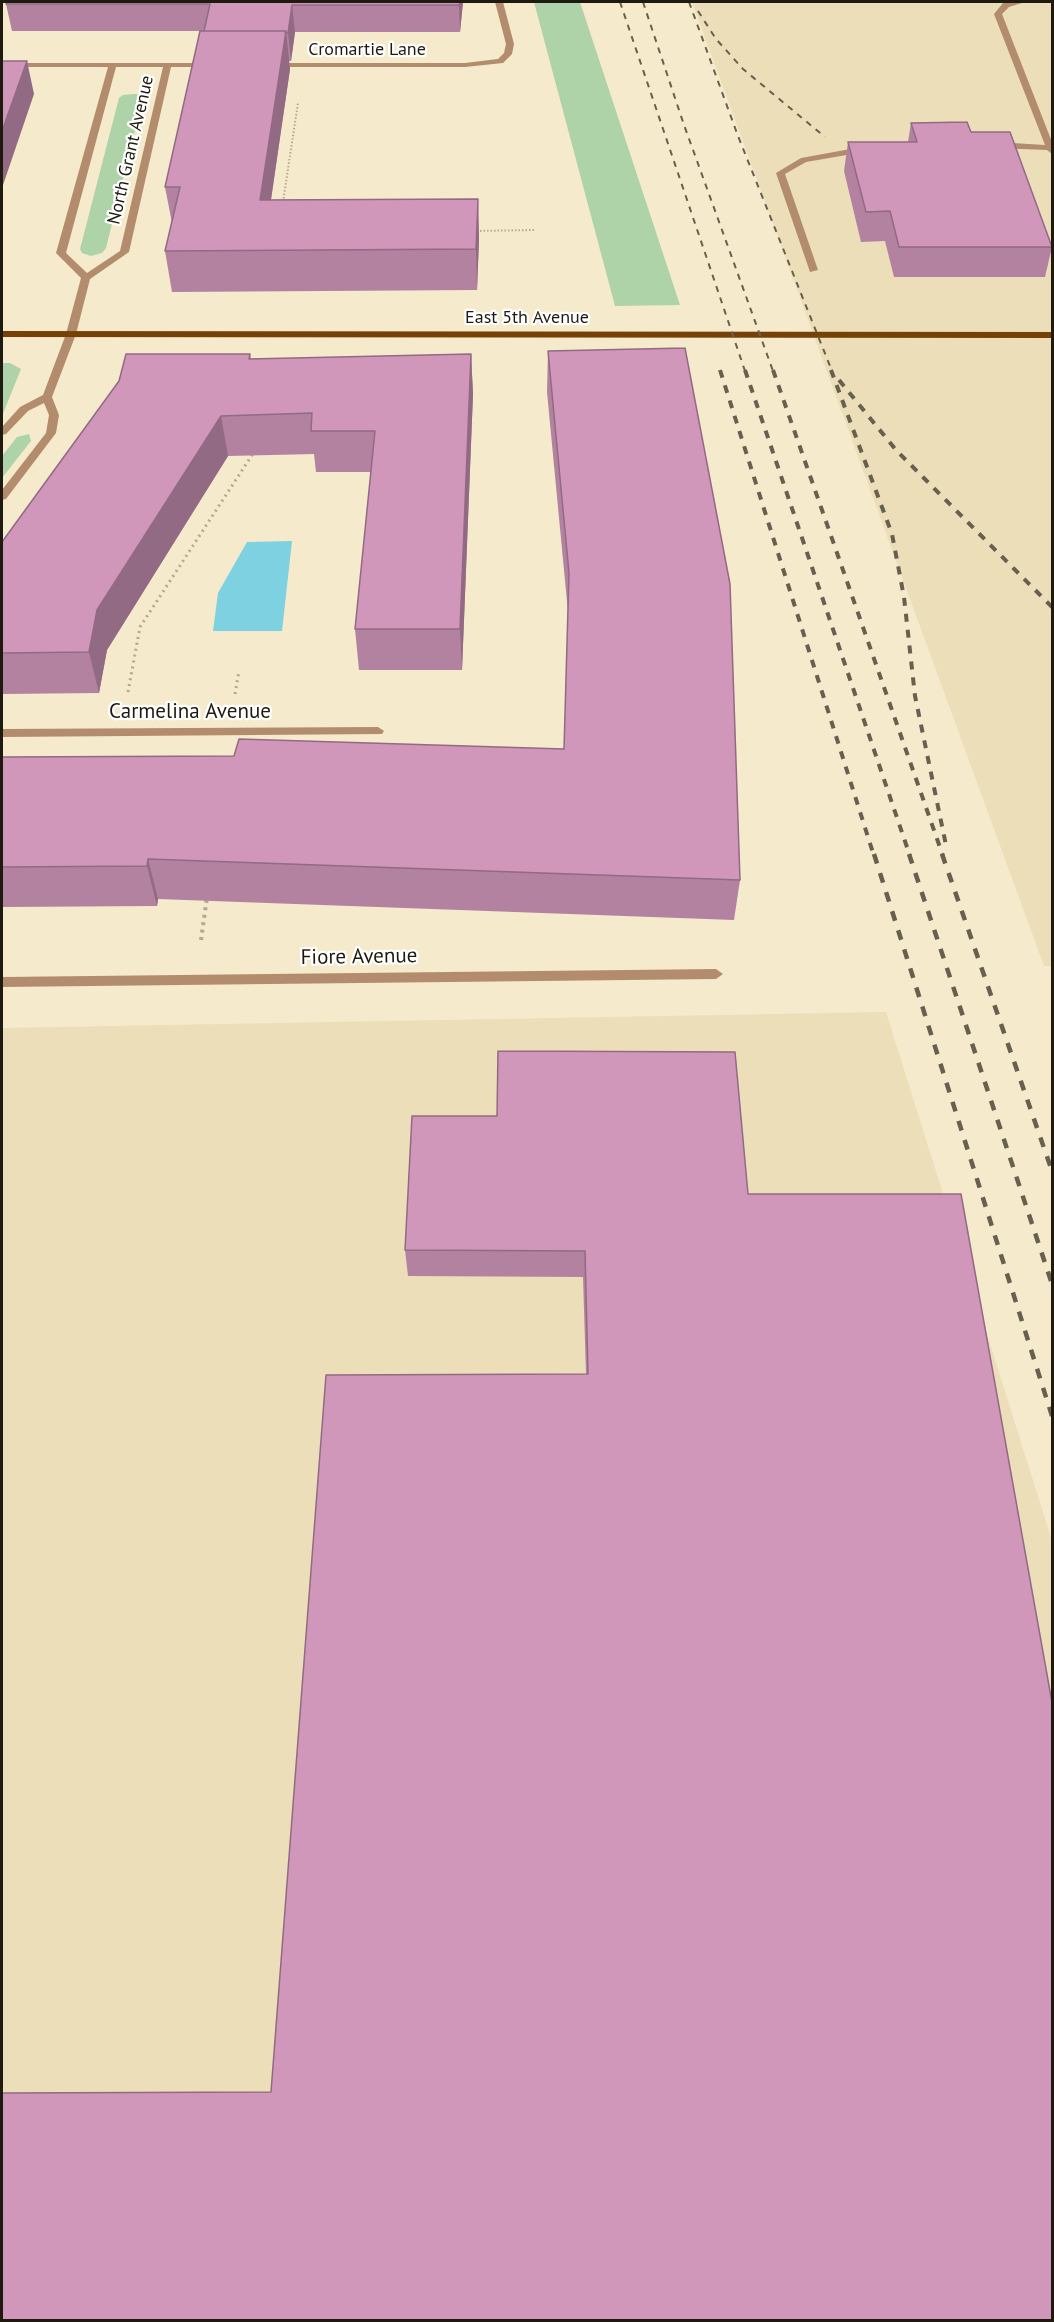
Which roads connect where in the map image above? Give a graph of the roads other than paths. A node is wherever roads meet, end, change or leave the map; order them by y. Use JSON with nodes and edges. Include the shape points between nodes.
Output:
{"nodes":[{"id":1,"x":499,"y":2,"type":"edge"},
{"id":2,"x":1021,"y":2,"type":"edge"},
{"id":3,"x":2,"y":65,"type":"edge"},
{"id":4,"x":113,"y":65,"type":"junction"},
{"id":5,"x":168,"y":65,"type":"junction"},
{"id":6,"x":216,"y":65,"type":"edge"},
{"id":7,"x":263,"y":65,"type":"edge"},
{"id":8,"x":986,"y":144,"type":"edge"},
{"id":9,"x":873,"y":148,"type":"edge"},
{"id":10,"x":1052,"y":149,"type":"edge"},
{"id":11,"x":813,"y":270,"type":"dead end"},
{"id":12,"x":86,"y":278,"type":"junction"},
{"id":13,"x":2,"y":334,"type":"edge"},
{"id":14,"x":71,"y":334,"type":"junction"},
{"id":15,"x":1053,"y":335,"type":"edge"},
{"id":16,"x":47,"y":397,"type":"junction"},
{"id":17,"x":2,"y":432,"type":"edge"},
{"id":18,"x":2,"y":497,"type":"edge"},
{"id":19,"x":378,"y":731,"type":"dead end"},
{"id":20,"x":2,"y":733,"type":"edge"},
{"id":21,"x":716,"y":974,"type":"dead end"},
{"id":22,"x":2,"y":982,"type":"edge"}],
"edges":[{"from":1,"to":7,"type":"street","name":"Cromartie Lane","via":[[510,44],[508,54],[500,61],[465,65]]},
{"from":2,"to":10,"type":"street","via":[[1006,5],[998,14]]},
{"from":3,"to":4,"type":"street","name":"North Grant Avenue"},
{"from":4,"to":5,"type":"street","name":"North Grant Avenue"},
{"from":4,"to":12,"type":"street","name":"North Grant Avenue","via":[[61,253]]},
{"from":5,"to":6,"type":"street"},
{"from":5,"to":12,"type":"street","name":"North Grant Avenue","via":[[124,252]]},
{"from":8,"to":10,"type":"street"},
{"from":9,"to":11,"type":"street","via":[[804,160],[780,173]]},
{"from":12,"to":14,"type":"street"},
{"from":13,"to":14,"type":"main road","name":"East 5th Avenue"},
{"from":14,"to":15,"type":"main road","name":"East 5th Avenue"},
{"from":14,"to":16,"type":"street"},
{"from":16,"to":17,"type":"street","via":[[24,409]]},
{"from":16,"to":18,"type":"street","via":[[54,415],[51,433]]},
{"from":19,"to":20,"type":"street","name":"Carmelina Avenue"},
{"from":21,"to":22,"type":"street","name":"Fiore Avenue"}]}
